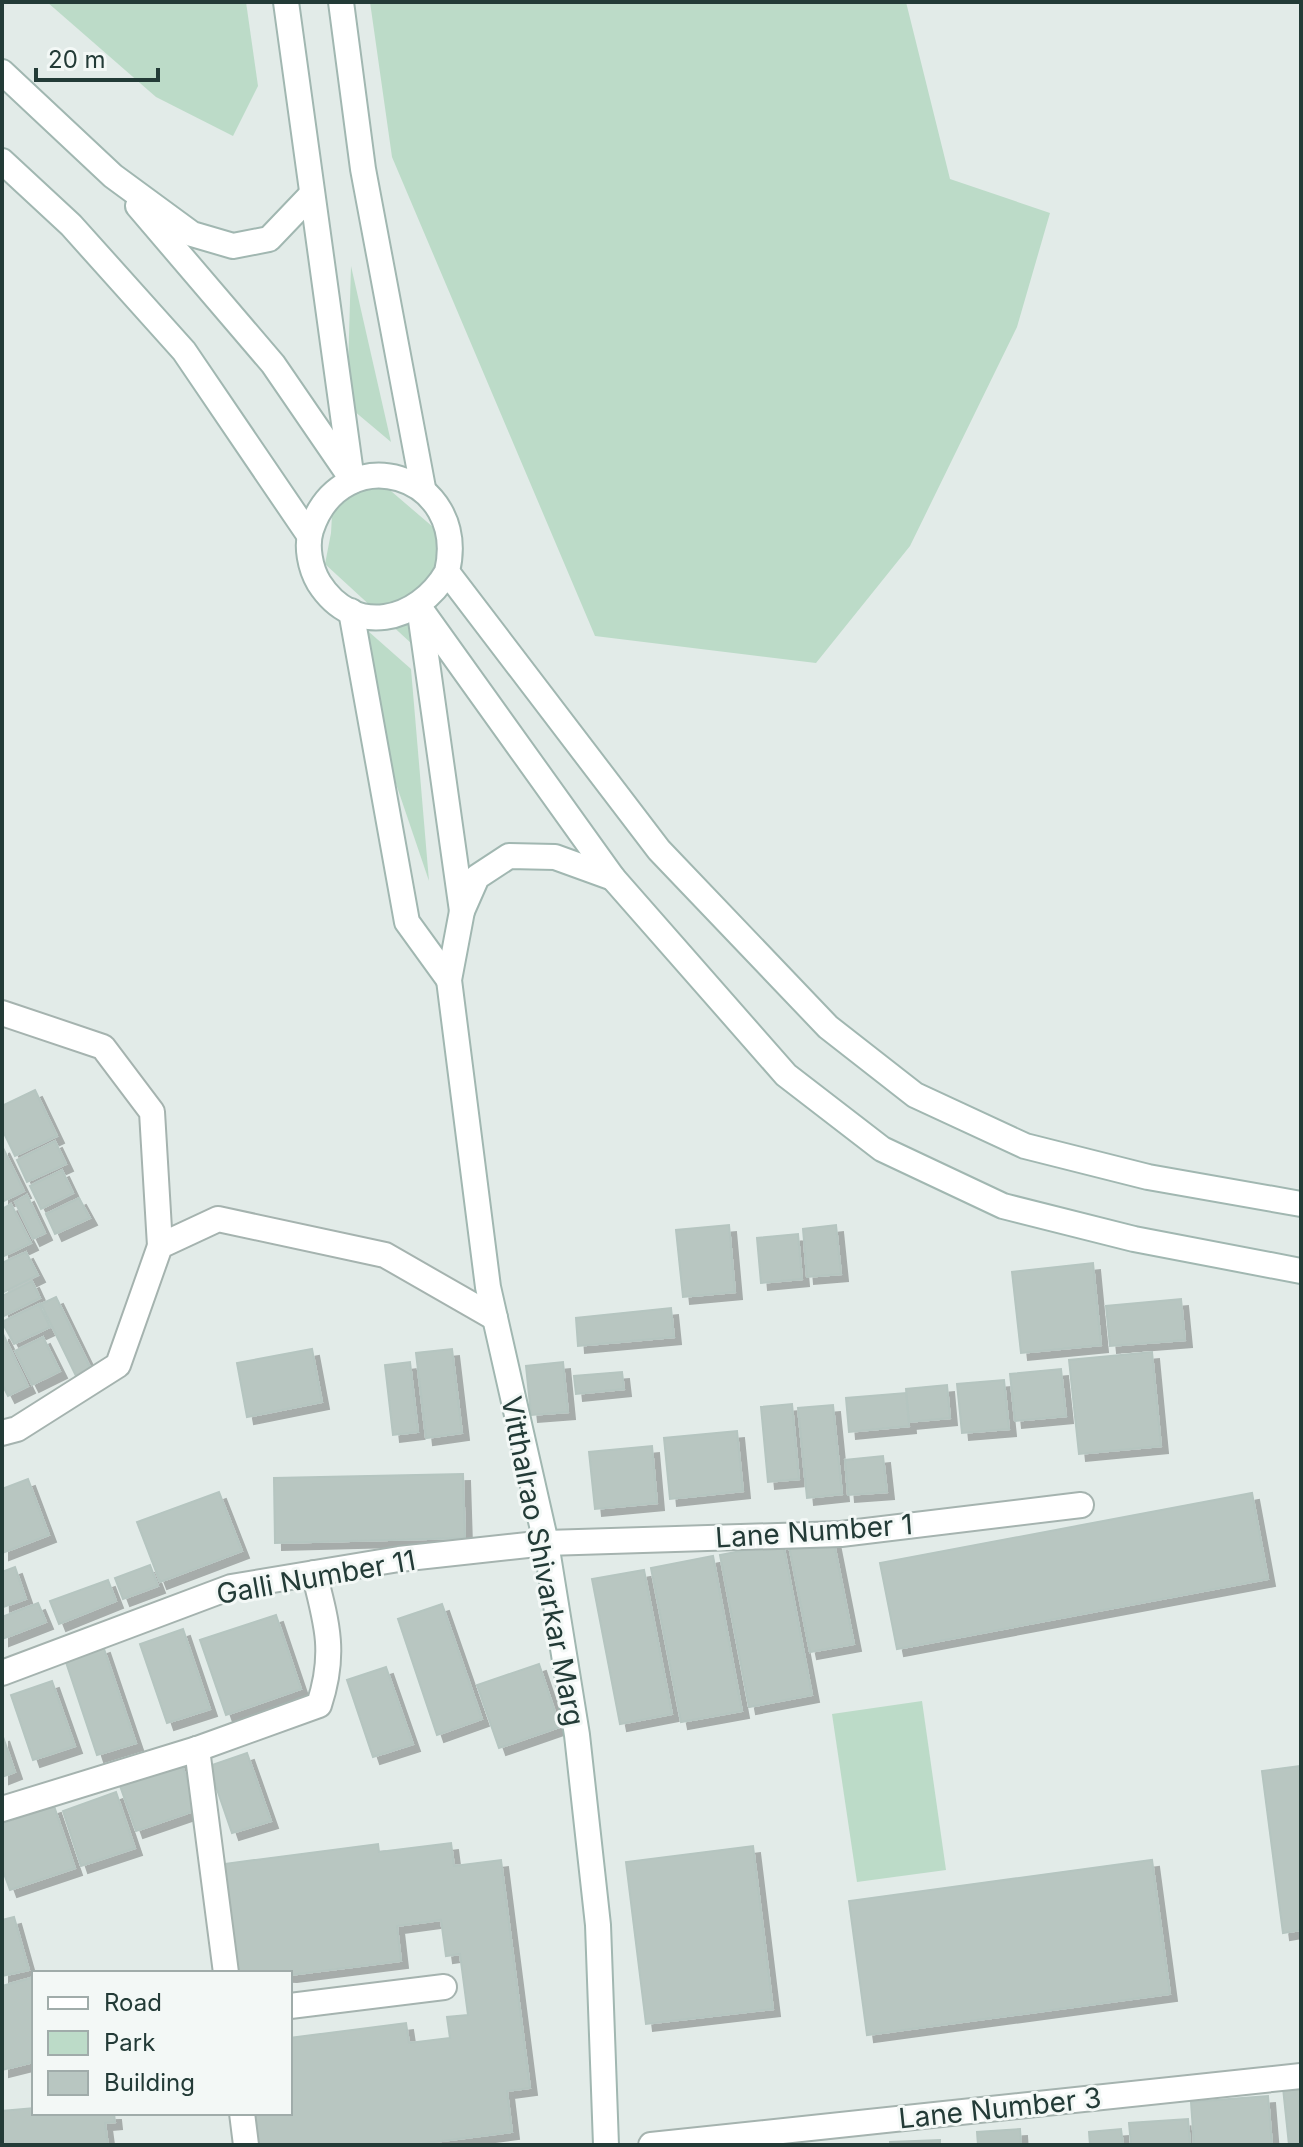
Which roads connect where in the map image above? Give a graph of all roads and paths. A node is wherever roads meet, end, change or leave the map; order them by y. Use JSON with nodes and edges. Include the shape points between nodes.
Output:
{"nodes":[{"id":1,"x":286,"y":2,"type":"edge"},
{"id":2,"x":341,"y":2,"type":"edge"},
{"id":3,"x":2,"y":72,"type":"edge"},
{"id":4,"x":2,"y":161,"type":"edge"},
{"id":5,"x":113,"y":176,"type":"junction"},
{"id":6,"x":312,"y":194,"type":"junction"},
{"id":7,"x":352,"y":481,"type":"junction"},
{"id":8,"x":423,"y":488,"type":"junction"},
{"id":9,"x":309,"y":535,"type":"junction"},
{"id":10,"x":447,"y":572,"type":"junction"},
{"id":11,"x":419,"y":607,"type":"junction"},
{"id":12,"x":351,"y":611,"type":"junction"},
{"id":13,"x":613,"y":878,"type":"junction"},
{"id":14,"x":462,"y":911,"type":"junction"},
{"id":15,"x":449,"y":980,"type":"junction"},
{"id":16,"x":2,"y":1013,"type":"edge"},
{"id":17,"x":1301,"y":1204,"type":"edge"},
{"id":18,"x":160,"y":1246,"type":"junction"},
{"id":19,"x":1301,"y":1271,"type":"edge"},
{"id":20,"x":495,"y":1318,"type":"junction"},
{"id":21,"x":2,"y":1433,"type":"edge"},
{"id":22,"x":1081,"y":1505,"type":"dead end"},
{"id":23,"x":546,"y":1543,"type":"junction"},
{"id":24,"x":314,"y":1573,"type":"junction"},
{"id":25,"x":2,"y":1673,"type":"edge"},
{"id":26,"x":197,"y":1749,"type":"junction"},
{"id":27,"x":2,"y":1809,"type":"edge"},
{"id":28,"x":226,"y":1971,"type":"edge"},
{"id":29,"x":444,"y":1987,"type":"dead end"},
{"id":30,"x":292,"y":2006,"type":"edge"},
{"id":31,"x":1301,"y":2076,"type":"edge"},
{"id":32,"x":242,"y":2115,"type":"edge"},
{"id":33,"x":246,"y":2145,"type":"edge"},
{"id":34,"x":606,"y":2145,"type":"edge"},
{"id":35,"x":651,"y":2145,"type":"edge"}],
"edges":[{"from":1,"to":6,"type":"street"},
{"from":2,"to":8,"type":"street","via":[[365,184]]},
{"from":3,"to":5,"type":"street"},
{"from":4,"to":9,"type":"street","via":[[71,225],[184,351]]},
{"from":5,"to":6,"type":"street","via":[[192,234],[233,246],[269,239]]},
{"from":5,"to":7,"type":"street","via":[[273,364]]},
{"from":6,"to":7,"type":"street"},
{"from":7,"to":8,"type":"street","via":[[388,476]]},
{"from":7,"to":9,"type":"street","via":[[332,494]]},
{"from":8,"to":10,"type":"street","via":[[440,506],[450,528]]},
{"from":9,"to":12,"type":"street","via":[[317,581]]},
{"from":10,"to":11,"type":"street"},
{"from":10,"to":17,"type":"street","via":[[659,850],[828,1027],[915,1095],[1025,1146],[1148,1177]]},
{"from":11,"to":12,"type":"street","via":[[395,616]]},
{"from":11,"to":13,"type":"street"},
{"from":11,"to":14,"type":"street"},
{"from":12,"to":15,"type":"street","via":[[407,922]]},
{"from":13,"to":14,"type":"street","via":[[555,857],[509,856],[477,877]]},
{"from":13,"to":19,"type":"street","via":[[786,1075],[882,1149],[1003,1206],[1134,1239]]},
{"from":14,"to":15,"type":"street"},
{"from":15,"to":20,"type":"street","name":"Vitthalrao Shivarkar Marg"},
{"from":16,"to":18,"type":"street","via":[[103,1047],[152,1112]]},
{"from":18,"to":20,"type":"street","via":[[218,1219],[233,1222],[385,1255]]},
{"from":18,"to":21,"type":"street","via":[[118,1365],[17,1429]]},
{"from":20,"to":23,"type":"street","name":"Vitthalrao Shivarkar Marg"},
{"from":22,"to":23,"type":"street","name":"Lane Number 1","via":[[841,1534]]},
{"from":23,"to":24,"type":"street","name":"Galli Number 11"},
{"from":23,"to":34,"type":"street","name":"Vitthalrao Shivarkar Marg","via":[[577,1735],[598,1925]]},
{"from":24,"to":25,"type":"street","name":"Galli Number 11","via":[[231,1587]]},
{"from":24,"to":26,"type":"street","via":[[329,1630],[329,1675],[319,1705]]},
{"from":26,"to":27,"type":"street"},
{"from":26,"to":28,"type":"street"},
{"from":29,"to":30,"type":"street"},
{"from":31,"to":35,"type":"street","name":"Lane Number 3"},
{"from":32,"to":33,"type":"street"}]}
